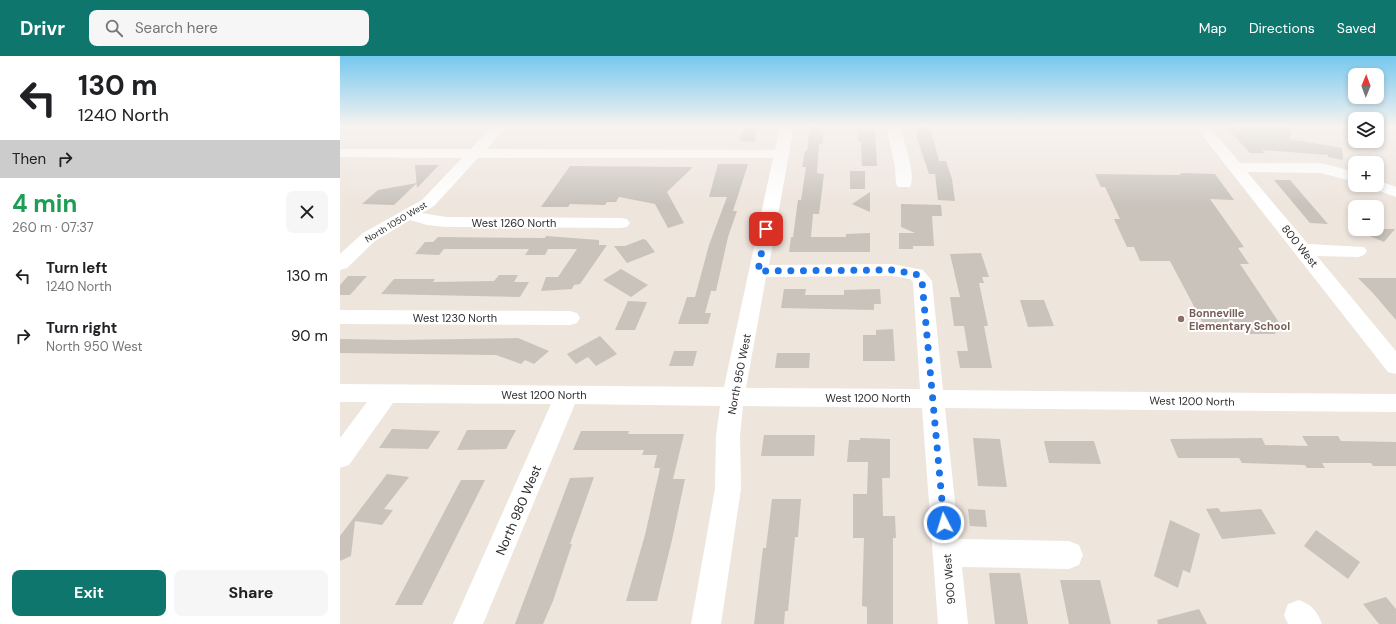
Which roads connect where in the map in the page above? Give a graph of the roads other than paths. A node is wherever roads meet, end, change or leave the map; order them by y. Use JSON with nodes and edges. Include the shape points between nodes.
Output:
{"nodes":[{"id":1,"x":340,"y":153,"type":"edge"},
{"id":2,"x":476,"y":153,"type":"junction"},
{"id":3,"x":899,"y":153,"type":"edge"},
{"id":4,"x":1223,"y":153,"type":"edge"},
{"id":5,"x":780,"y":154,"type":"joint"},
{"id":6,"x":1234,"y":167,"type":"junction"},
{"id":7,"x":1348,"y":175,"type":"edge"},
{"id":8,"x":904,"y":184,"type":"dead end"},
{"id":9,"x":1384,"y":188,"type":"edge"},
{"id":10,"x":1396,"y":192,"type":"edge"},
{"id":11,"x":408,"y":214,"type":"junction"},
{"id":12,"x":621,"y":223,"type":"dead end"},
{"id":13,"x":1304,"y":250,"type":"junction"},
{"id":14,"x":1358,"y":251,"type":"dead end"},
{"id":15,"x":340,"y":264,"type":"edge"},
{"id":16,"x":758,"y":271,"type":"junction"},
{"id":17,"x":340,"y":317,"type":"edge"},
{"id":18,"x":570,"y":318,"type":"dead end"},
{"id":19,"x":1396,"y":366,"type":"edge"},
{"id":20,"x":340,"y":393,"type":"edge"},
{"id":21,"x":386,"y":394,"type":"junction"},
{"id":22,"x":567,"y":395,"type":"junction"},
{"id":23,"x":733,"y":397,"type":"junction"},
{"id":24,"x":933,"y":398,"type":"junction"},
{"id":25,"x":1396,"y":402,"type":"edge"},
{"id":26,"x":340,"y":457,"type":"edge"},
{"id":27,"x":947,"y":553,"type":"junction"},
{"id":28,"x":1069,"y":555,"type":"dead end"},
{"id":29,"x":468,"y":624,"type":"edge"},
{"id":30,"x":706,"y":624,"type":"edge"},
{"id":31,"x":953,"y":624,"type":"edge"}],
"edges":[{"from":1,"to":2,"type":"street"},
{"from":2,"to":5,"type":"street"},
{"from":2,"to":11,"type":"street","name":"North 1050 West","via":[[428,203]]},
{"from":3,"to":8,"type":"street"},
{"from":4,"to":6,"type":"street","name":"800 West"},
{"from":5,"to":16,"type":"street","name":"North 950 West"},
{"from":6,"to":7,"type":"street","via":[[1321,168]]},
{"from":6,"to":13,"type":"street","name":"800 West"},
{"from":9,"to":10,"type":"street"},
{"from":11,"to":12,"type":"street","name":"West 1260 North","via":[[446,222]]},
{"from":11,"to":15,"type":"street","name":"North 1050 West","via":[[369,237]]},
{"from":13,"to":14,"type":"street"},
{"from":13,"to":19,"type":"street","name":"800 West"},
{"from":16,"to":23,"type":"street","name":"North 950 West"},
{"from":16,"to":24,"type":"street","name":"900 West","via":[[892,270],[916,274],[922,281]]},
{"from":17,"to":18,"type":"street","name":"West 1230 North"},
{"from":20,"to":21,"type":"street","name":"West 1200 North"},
{"from":21,"to":22,"type":"street","name":"West 1200 North"},
{"from":21,"to":26,"type":"street"},
{"from":22,"to":23,"type":"street","name":"West 1200 North"},
{"from":22,"to":29,"type":"street","name":"North 980 West"},
{"from":23,"to":24,"type":"street","name":"West 1200 North"},
{"from":23,"to":30,"type":"street","name":"North 950 West","via":[[728,436],[728,489]]},
{"from":24,"to":25,"type":"street","name":"West 1200 North"},
{"from":24,"to":27,"type":"street","name":"900 West"},
{"from":27,"to":28,"type":"street"},
{"from":27,"to":31,"type":"street","name":"900 West"}]}
